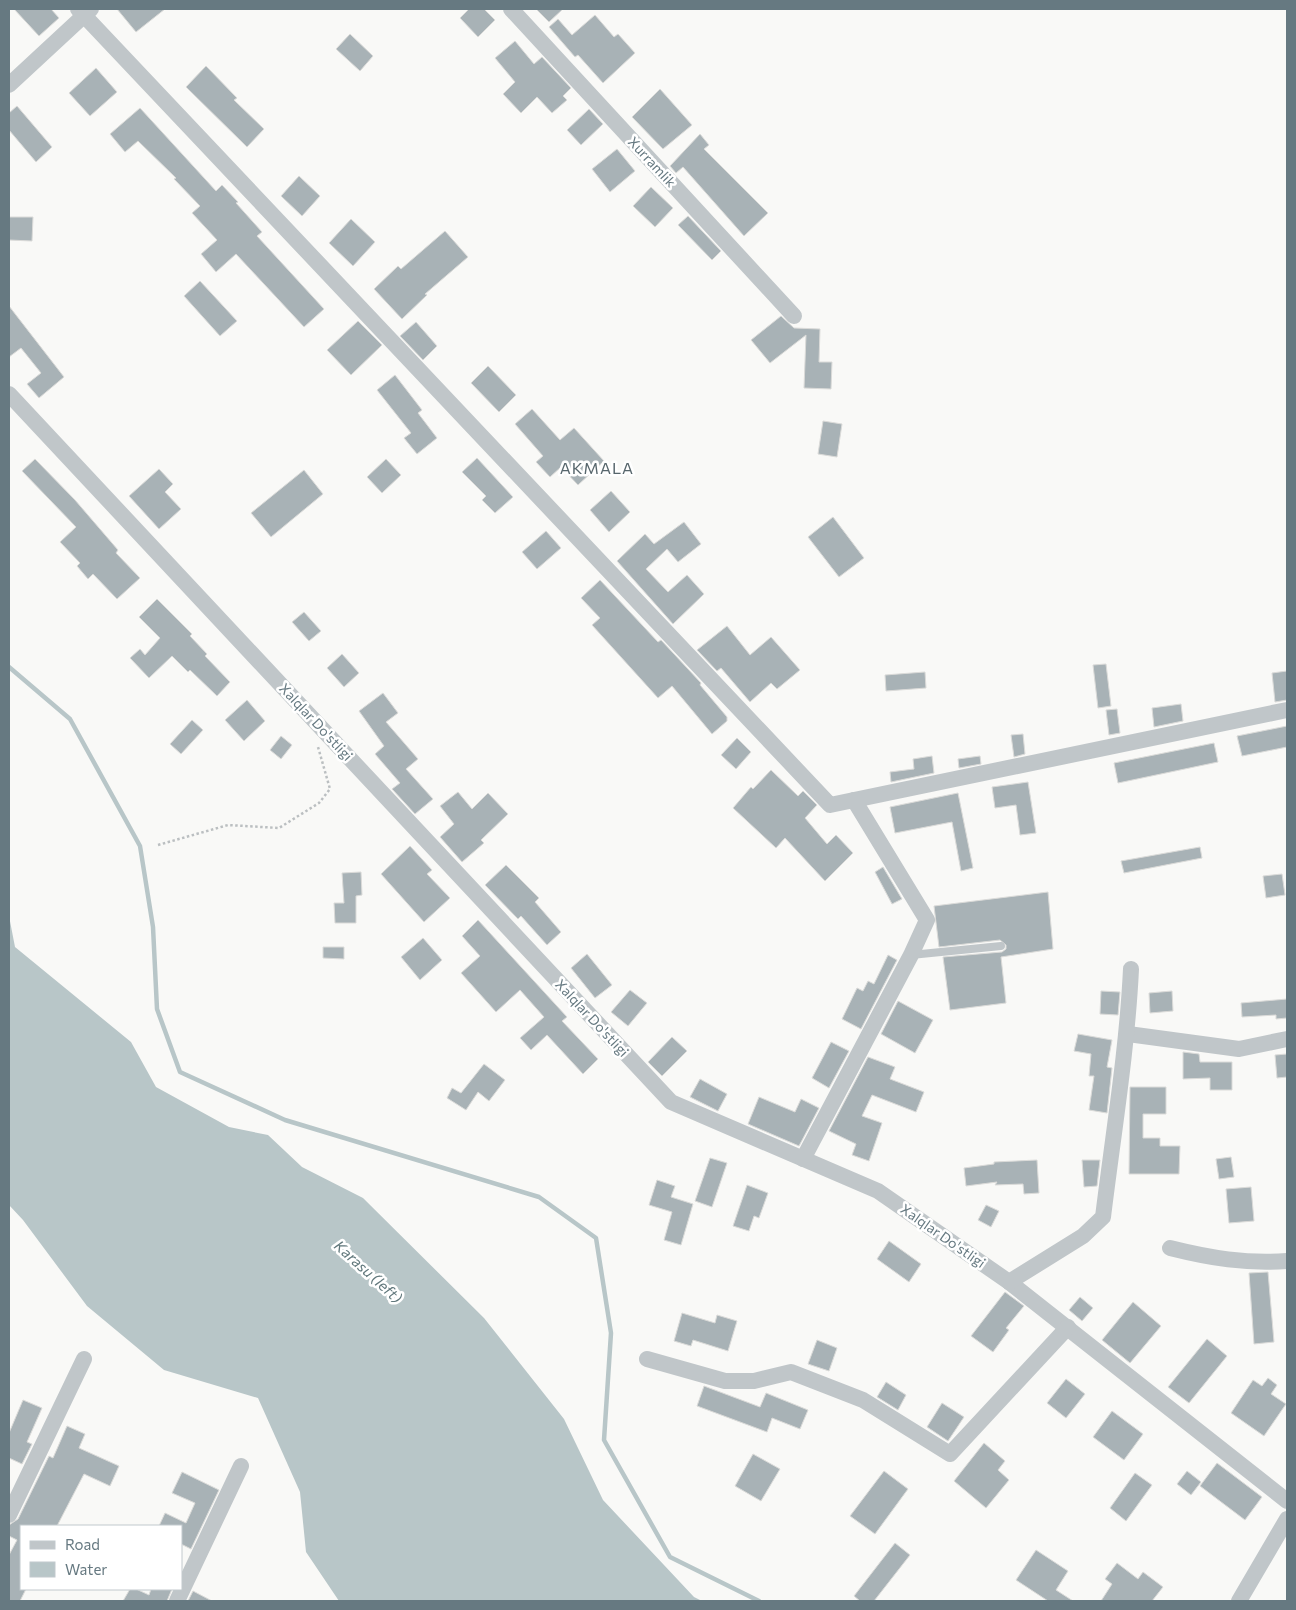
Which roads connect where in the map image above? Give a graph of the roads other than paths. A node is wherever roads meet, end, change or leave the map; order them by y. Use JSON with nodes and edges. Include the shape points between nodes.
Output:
{"nodes":[{"id":1,"x":511,"y":9,"type":"edge"},
{"id":2,"x":84,"y":11,"type":"edge"},
{"id":3,"x":9,"y":85,"type":"edge"},
{"id":4,"x":794,"y":316,"type":"dead end"},
{"id":5,"x":9,"y":394,"type":"edge"},
{"id":6,"x":1287,"y":710,"type":"edge"},
{"id":7,"x":854,"y":800,"type":"junction"},
{"id":8,"x":1001,"y":946,"type":"dead end"},
{"id":9,"x":911,"y":955,"type":"junction"},
{"id":10,"x":1131,"y":969,"type":"dead end"},
{"id":11,"x":1128,"y":1034,"type":"junction"},
{"id":12,"x":1287,"y":1040,"type":"edge"},
{"id":13,"x":803,"y":1159,"type":"junction"},
{"id":14,"x":1170,"y":1248,"type":"dead end"},
{"id":15,"x":1287,"y":1261,"type":"edge"},
{"id":16,"x":1009,"y":1282,"type":"junction"},
{"id":17,"x":1068,"y":1327,"type":"junction"},
{"id":18,"x":84,"y":1359,"type":"dead end"},
{"id":19,"x":647,"y":1359,"type":"dead end"},
{"id":20,"x":242,"y":1466,"type":"dead end"},
{"id":21,"x":1287,"y":1501,"type":"edge"},
{"id":22,"x":9,"y":1515,"type":"edge"},
{"id":23,"x":1287,"y":1519,"type":"edge"},
{"id":24,"x":177,"y":1601,"type":"edge"},
{"id":25,"x":1239,"y":1601,"type":"edge"}],
"edges":[{"from":1,"to":4,"type":"street","name":"Xurramlik"},
{"from":2,"to":3,"type":"street"},
{"from":2,"to":7,"type":"street","via":[[830,805]]},
{"from":5,"to":13,"type":"street","name":"Xalqlar Do'stligi","via":[[671,1102]]},
{"from":6,"to":7,"type":"street"},
{"from":7,"to":9,"type":"street","via":[[927,920]]},
{"from":8,"to":9,"type":"lane"},
{"from":9,"to":13,"type":"street"},
{"from":10,"to":11,"type":"street"},
{"from":11,"to":12,"type":"street","via":[[1238,1049]]},
{"from":11,"to":16,"type":"street","via":[[1103,1217],[1083,1236]]},
{"from":13,"to":16,"type":"street","name":"Xalqlar Do'stligi","via":[[878,1192]]},
{"from":14,"to":15,"type":"street","via":[[1254,1263]]},
{"from":16,"to":17,"type":"street","name":"Xalqlar Do'stligi"},
{"from":17,"to":19,"type":"street","via":[[950,1454],[863,1400],[791,1372],[754,1381],[725,1381]]},
{"from":17,"to":21,"type":"street","name":"Xalqlar Do'stligi"},
{"from":18,"to":22,"type":"street"},
{"from":20,"to":24,"type":"street"},
{"from":23,"to":25,"type":"street"}]}
